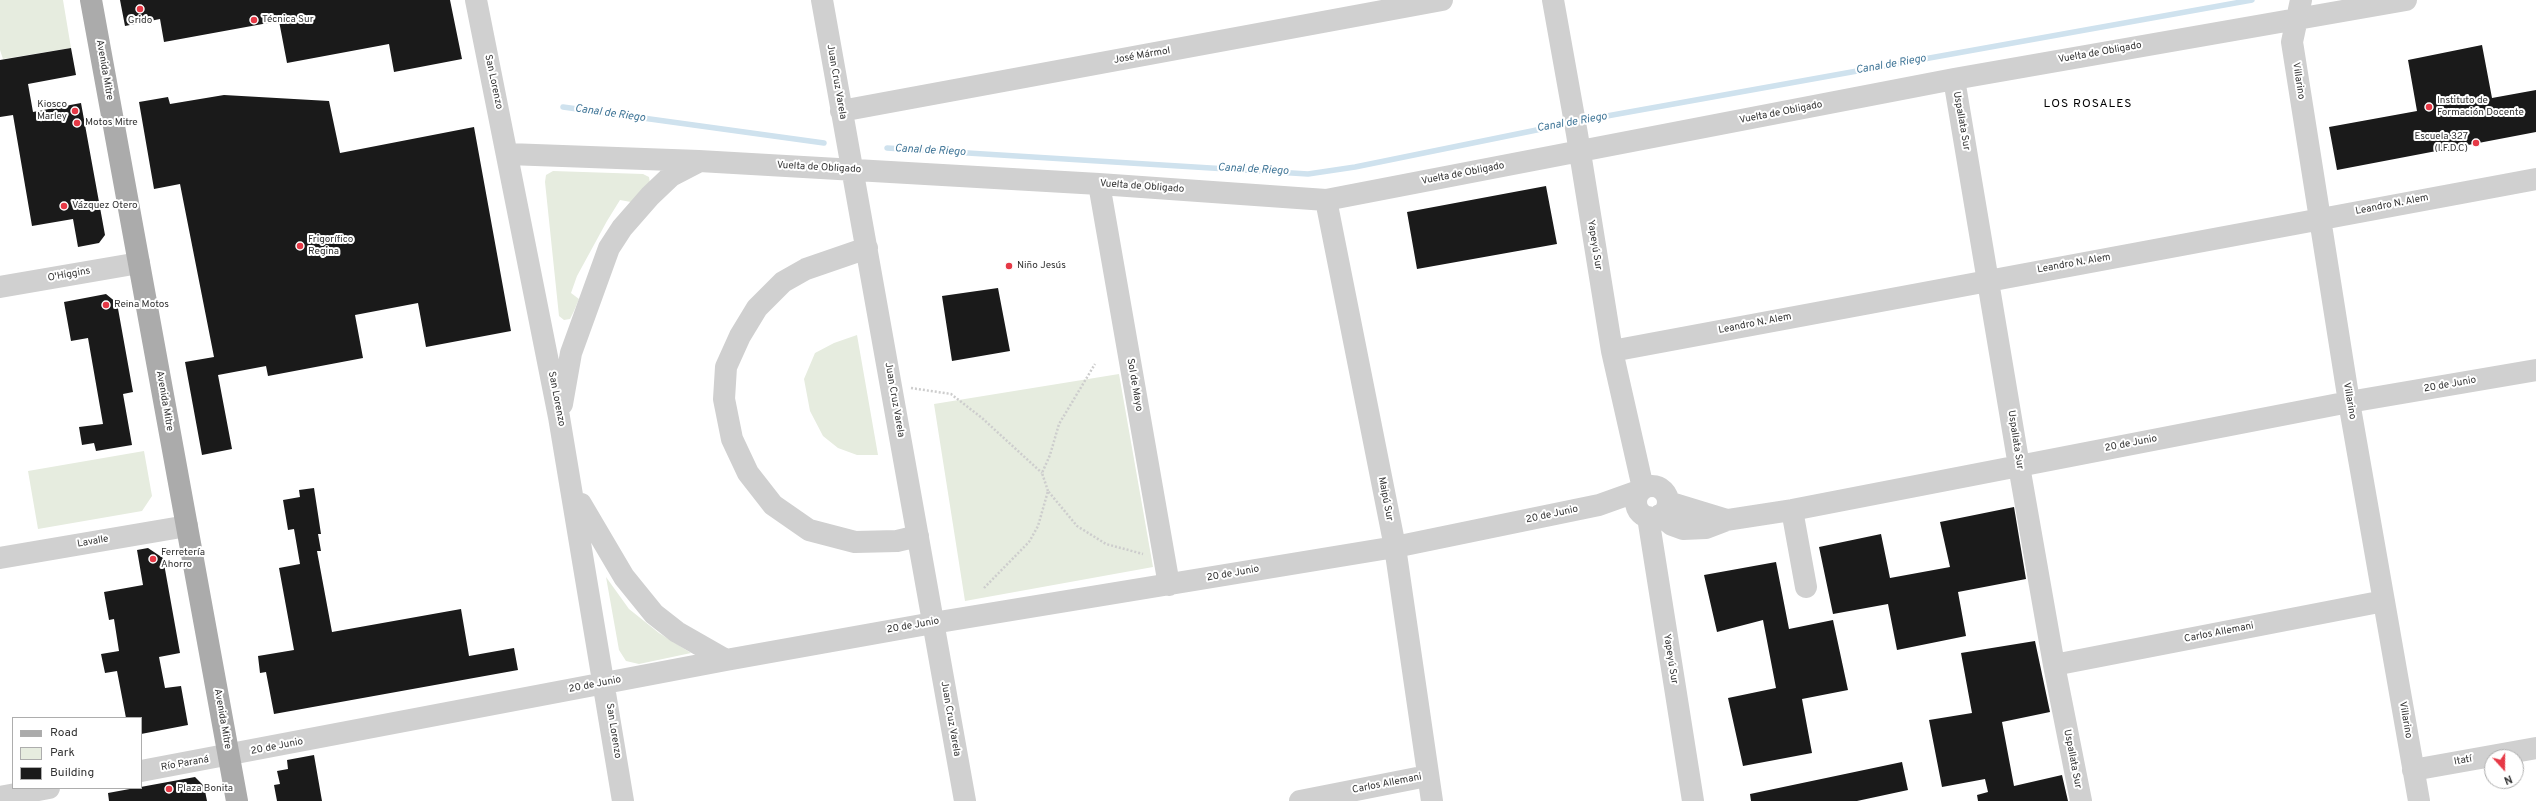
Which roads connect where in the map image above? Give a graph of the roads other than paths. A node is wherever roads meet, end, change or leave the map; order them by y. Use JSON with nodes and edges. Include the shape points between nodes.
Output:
{"nodes":[{"id":1,"x":91,"y":0,"type":"edge"},
{"id":2,"x":476,"y":0,"type":"edge"},
{"id":3,"x":822,"y":0,"type":"edge"},
{"id":4,"x":1442,"y":0,"type":"edge"},
{"id":5,"x":1553,"y":0,"type":"edge"},
{"id":6,"x":2406,"y":0,"type":"edge"},
{"id":7,"x":2300,"y":9,"type":"edge"},
{"id":8,"x":1954,"y":79,"type":"junction"},
{"id":9,"x":841,"y":111,"type":"junction"},
{"id":10,"x":1578,"y":143,"type":"junction"},
{"id":11,"x":508,"y":154,"type":"junction"},
{"id":12,"x":699,"y":161,"type":"junction"},
{"id":13,"x":852,"y":170,"type":"junction"},
{"id":14,"x":2536,"y":179,"type":"edge"},
{"id":15,"x":1099,"y":184,"type":"junction"},
{"id":16,"x":1326,"y":200,"type":"junction"},
{"id":17,"x":2319,"y":219,"type":"junction"},
{"id":18,"x":867,"y":248,"type":"junction"},
{"id":19,"x":139,"y":263,"type":"junction"},
{"id":20,"x":1989,"y":280,"type":"junction"},
{"id":21,"x":2,"y":288,"type":"edge"},
{"id":22,"x":1612,"y":351,"type":"junction"},
{"id":23,"x":2536,"y":370,"type":"edge"},
{"id":24,"x":2349,"y":402,"type":"junction"},
{"id":25,"x":559,"y":417,"type":"junction"},
{"id":26,"x":2018,"y":466,"type":"junction"},
{"id":27,"x":572,"y":489,"type":"junction"},
{"id":28,"x":1642,"y":489,"type":"junction"},
{"id":29,"x":1599,"y":505,"type":"junction"},
{"id":30,"x":1792,"y":510,"type":"junction"},
{"id":31,"x":1654,"y":512,"type":"junction"},
{"id":32,"x":187,"y":526,"type":"junction"},
{"id":33,"x":918,"y":536,"type":"junction"},
{"id":34,"x":1395,"y":547,"type":"junction"},
{"id":35,"x":0,"y":558,"type":"edge"},
{"id":36,"x":1169,"y":585,"type":"junction"},
{"id":37,"x":1806,"y":587,"type":"dead end"},
{"id":38,"x":2384,"y":600,"type":"junction"},
{"id":39,"x":933,"y":623,"type":"junction"},
{"id":40,"x":726,"y":660,"type":"junction"},
{"id":41,"x":2054,"y":665,"type":"junction"},
{"id":42,"x":605,"y":683,"type":"junction"},
{"id":43,"x":2536,"y":748,"type":"edge"},
{"id":44,"x":229,"y":756,"type":"junction"},
{"id":45,"x":2413,"y":770,"type":"junction"},
{"id":46,"x":142,"y":772,"type":"edge"},
{"id":47,"x":1427,"y":776,"type":"junction"},
{"id":48,"x":44,"y":789,"type":"edge"},
{"id":49,"x":0,"y":797,"type":"edge"},
{"id":50,"x":237,"y":801,"type":"edge"},
{"id":51,"x":623,"y":801,"type":"edge"},
{"id":52,"x":965,"y":801,"type":"edge"},
{"id":53,"x":1300,"y":801,"type":"edge"},
{"id":54,"x":1432,"y":801,"type":"edge"},
{"id":55,"x":1693,"y":801,"type":"edge"},
{"id":56,"x":2081,"y":801,"type":"edge"},
{"id":57,"x":2419,"y":801,"type":"edge"}],
"edges":[{"from":1,"to":19,"type":"main road","name":"Avenida Mitre"},
{"from":2,"to":11,"type":"street","name":"San Lorenzo"},
{"from":3,"to":9,"type":"street","name":"Juan Cruz Varela"},
{"from":4,"to":9,"type":"street","name":"José Mármol"},
{"from":5,"to":10,"type":"street","name":"Yapeyú Sur"},
{"from":6,"to":7,"type":"street","name":"Vuelta de Obligado"},
{"from":7,"to":8,"type":"street","name":"Vuelta de Obligado"},
{"from":7,"to":17,"type":"street","name":"Villarino","via":[[2292,42]]},
{"from":8,"to":10,"type":"street","name":"Vuelta de Obligado"},
{"from":8,"to":20,"type":"street","name":"Uspallata Sur"},
{"from":9,"to":13,"type":"street","name":"Juan Cruz Varela"},
{"from":10,"to":16,"type":"street","name":"Vuelta de Obligado"},
{"from":10,"to":22,"type":"street","name":"Yapeyú Sur"},
{"from":11,"to":12,"type":"street","name":"Vuelta de Obligado"},
{"from":11,"to":25,"type":"street","name":"San Lorenzo"},
{"from":12,"to":13,"type":"street","name":"Vuelta de Obligado"},
{"from":12,"to":25,"type":"street","via":[[671,176],[650,196],[622,228],[609,248],[571,353]]},
{"from":13,"to":15,"type":"street","name":"Vuelta de Obligado"},
{"from":13,"to":18,"type":"street","name":"Juan Cruz Varela"},
{"from":14,"to":17,"type":"street","name":"Leandro N. Alem"},
{"from":15,"to":16,"type":"street","name":"Vuelta de Obligado"},
{"from":15,"to":36,"type":"street","name":"Sol de Mayo"},
{"from":16,"to":34,"type":"street","name":"Maipú Sur"},
{"from":17,"to":20,"type":"street","name":"Leandro N. Alem"},
{"from":17,"to":24,"type":"street","name":"Villarino"},
{"from":18,"to":33,"type":"street","name":"Juan Cruz Varela"},
{"from":18,"to":33,"type":"street","via":[[806,269],[783,282],[756,308],[726,368],[724,399],[735,446],[748,473],[773,505],[809,530],[855,542],[897,541]]},
{"from":19,"to":21,"type":"street","name":"O'Higgins"},
{"from":19,"to":32,"type":"main road","name":"Avenida Mitre"},
{"from":20,"to":22,"type":"street","name":"Leandro N. Alem"},
{"from":20,"to":26,"type":"street","name":"Uspallata Sur"},
{"from":22,"to":28,"type":"street","name":"Yapeyú Sur"},
{"from":23,"to":24,"type":"street","name":"20 de Junio"},
{"from":24,"to":26,"type":"street","name":"20 de Junio"},
{"from":24,"to":38,"type":"street","name":"Villarino"},
{"from":25,"to":27,"type":"street","name":"San Lorenzo"},
{"from":26,"to":30,"type":"street","name":"20 de Junio"},
{"from":26,"to":41,"type":"street","name":"Uspallata Sur"},
{"from":27,"to":40,"type":"street","via":[[624,577],[654,614],[676,632]]},
{"from":27,"to":42,"type":"street","name":"San Lorenzo"},
{"from":28,"to":29,"type":"street","name":"20 de Junio"},
{"from":28,"to":31,"type":"street","name":"Yapeyú Sur","via":[[1636,499]]},
{"from":28,"to":31,"type":"street","name":"Yapeyú Sur","via":[[1649,486],[1660,488],[1667,496]]},
{"from":29,"to":31,"type":"street","name":"20 de Junio"},
{"from":29,"to":34,"type":"street","name":"20 de Junio"},
{"from":30,"to":31,"type":"street","name":"20 de Junio","via":[[1727,520],[1706,528],[1682,529]]},
{"from":30,"to":37,"type":"street"},
{"from":31,"to":55,"type":"street","name":"Yapeyú Sur"},
{"from":32,"to":35,"type":"street","name":"Lavalle"},
{"from":32,"to":44,"type":"main road","name":"Avenida Mitre"},
{"from":33,"to":39,"type":"street","name":"Juan Cruz Varela"},
{"from":34,"to":36,"type":"street","name":"20 de Junio"},
{"from":34,"to":47,"type":"street","name":"Maipú Sur"},
{"from":36,"to":39,"type":"street","name":"20 de Junio"},
{"from":38,"to":41,"type":"street","name":"Carlos Allemani"},
{"from":38,"to":45,"type":"street","name":"Villarino"},
{"from":39,"to":40,"type":"street","name":"20 de Junio"},
{"from":39,"to":52,"type":"street","name":"Juan Cruz Varela"},
{"from":40,"to":42,"type":"street","name":"20 de Junio"},
{"from":41,"to":56,"type":"street","name":"Uspallata Sur"},
{"from":42,"to":44,"type":"street","name":"20 de Junio"},
{"from":42,"to":51,"type":"street","name":"San Lorenzo"},
{"from":43,"to":45,"type":"street","name":"Itatí"},
{"from":44,"to":46,"type":"street","name":"Río Paraná"},
{"from":44,"to":50,"type":"main road","name":"Avenida Mitre"},
{"from":45,"to":57,"type":"street","name":"Villarino"},
{"from":47,"to":53,"type":"street","name":"Carlos Allemani"},
{"from":47,"to":54,"type":"street","name":"Maipú Sur"},
{"from":48,"to":49,"type":"street"}]}
